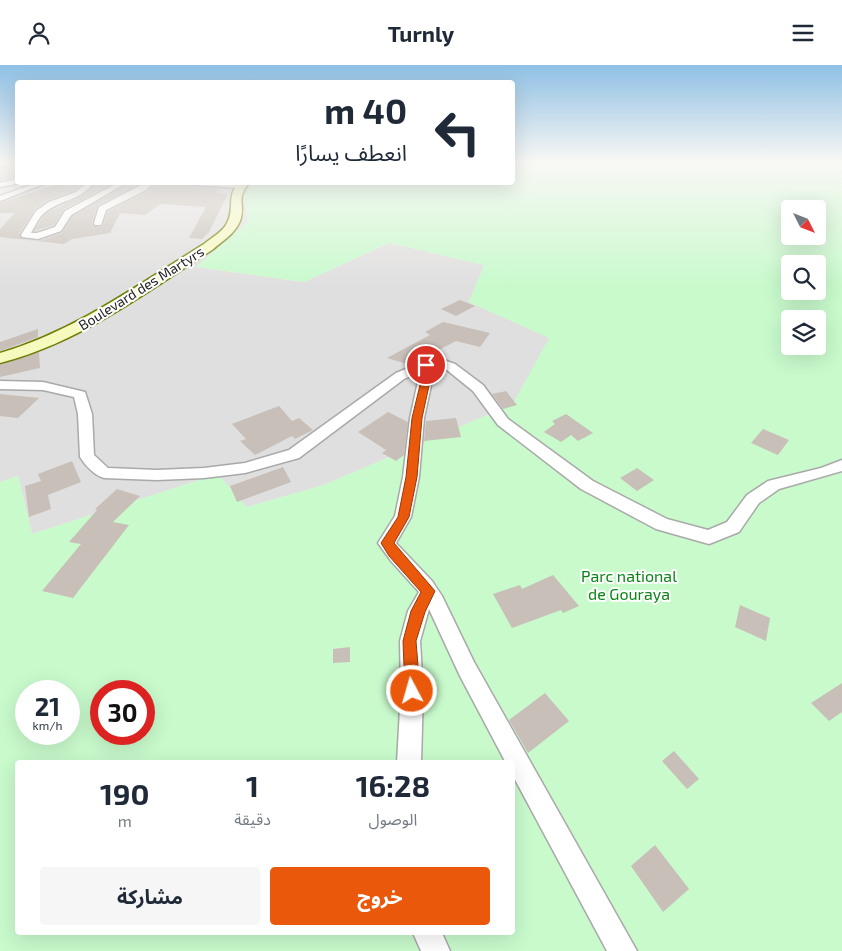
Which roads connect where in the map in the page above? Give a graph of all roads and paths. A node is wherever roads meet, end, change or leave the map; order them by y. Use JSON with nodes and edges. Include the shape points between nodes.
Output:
{"nodes":[{"id":1,"x":54,"y":203,"type":"edge"},
{"id":2,"x":85,"y":203,"type":"edge"},
{"id":3,"x":113,"y":203,"type":"edge"},
{"id":4,"x":235,"y":203,"type":"edge"},
{"id":5,"x":98,"y":223,"type":"dead end"},
{"id":6,"x":0,"y":358,"type":"edge"},
{"id":7,"x":426,"y":365,"type":"junction"},
{"id":8,"x":0,"y":385,"type":"edge"},
{"id":9,"x":842,"y":465,"type":"edge"},
{"id":10,"x":429,"y":591,"type":"junction"},
{"id":11,"x":408,"y":760,"type":"edge"},
{"id":12,"x":428,"y":935,"type":"edge"},
{"id":13,"x":436,"y":951,"type":"edge"},
{"id":14,"x":623,"y":951,"type":"edge"}],
"edges":[{"from":1,"to":2,"type":"street","via":[[39,213],[25,235],[38,236],[58,229],[68,213]]},
{"from":3,"to":5,"type":"street","via":[[102,209]]},
{"from":4,"to":6,"type":"main road","name":"Boulevard des Martyrs","via":[[234,222],[208,247],[71,332],[46,344]]},
{"from":7,"to":8,"type":"street","via":[[400,377],[294,454],[245,468],[204,473],[104,473],[87,457],[85,414],[80,395],[43,386]]},
{"from":7,"to":9,"type":"street","via":[[435,361],[451,367],[478,388],[503,422],[587,485],[662,524],[709,537],[733,527],[753,499],[774,485]]},
{"from":7,"to":10,"type":"street","via":[[404,517],[387,543]]},
{"from":10,"to":11,"type":"street","via":[[418,611],[410,641],[412,691]]},
{"from":10,"to":14,"type":"street","via":[[447,623],[466,669]]},
{"from":12,"to":13,"type":"street"}]}
